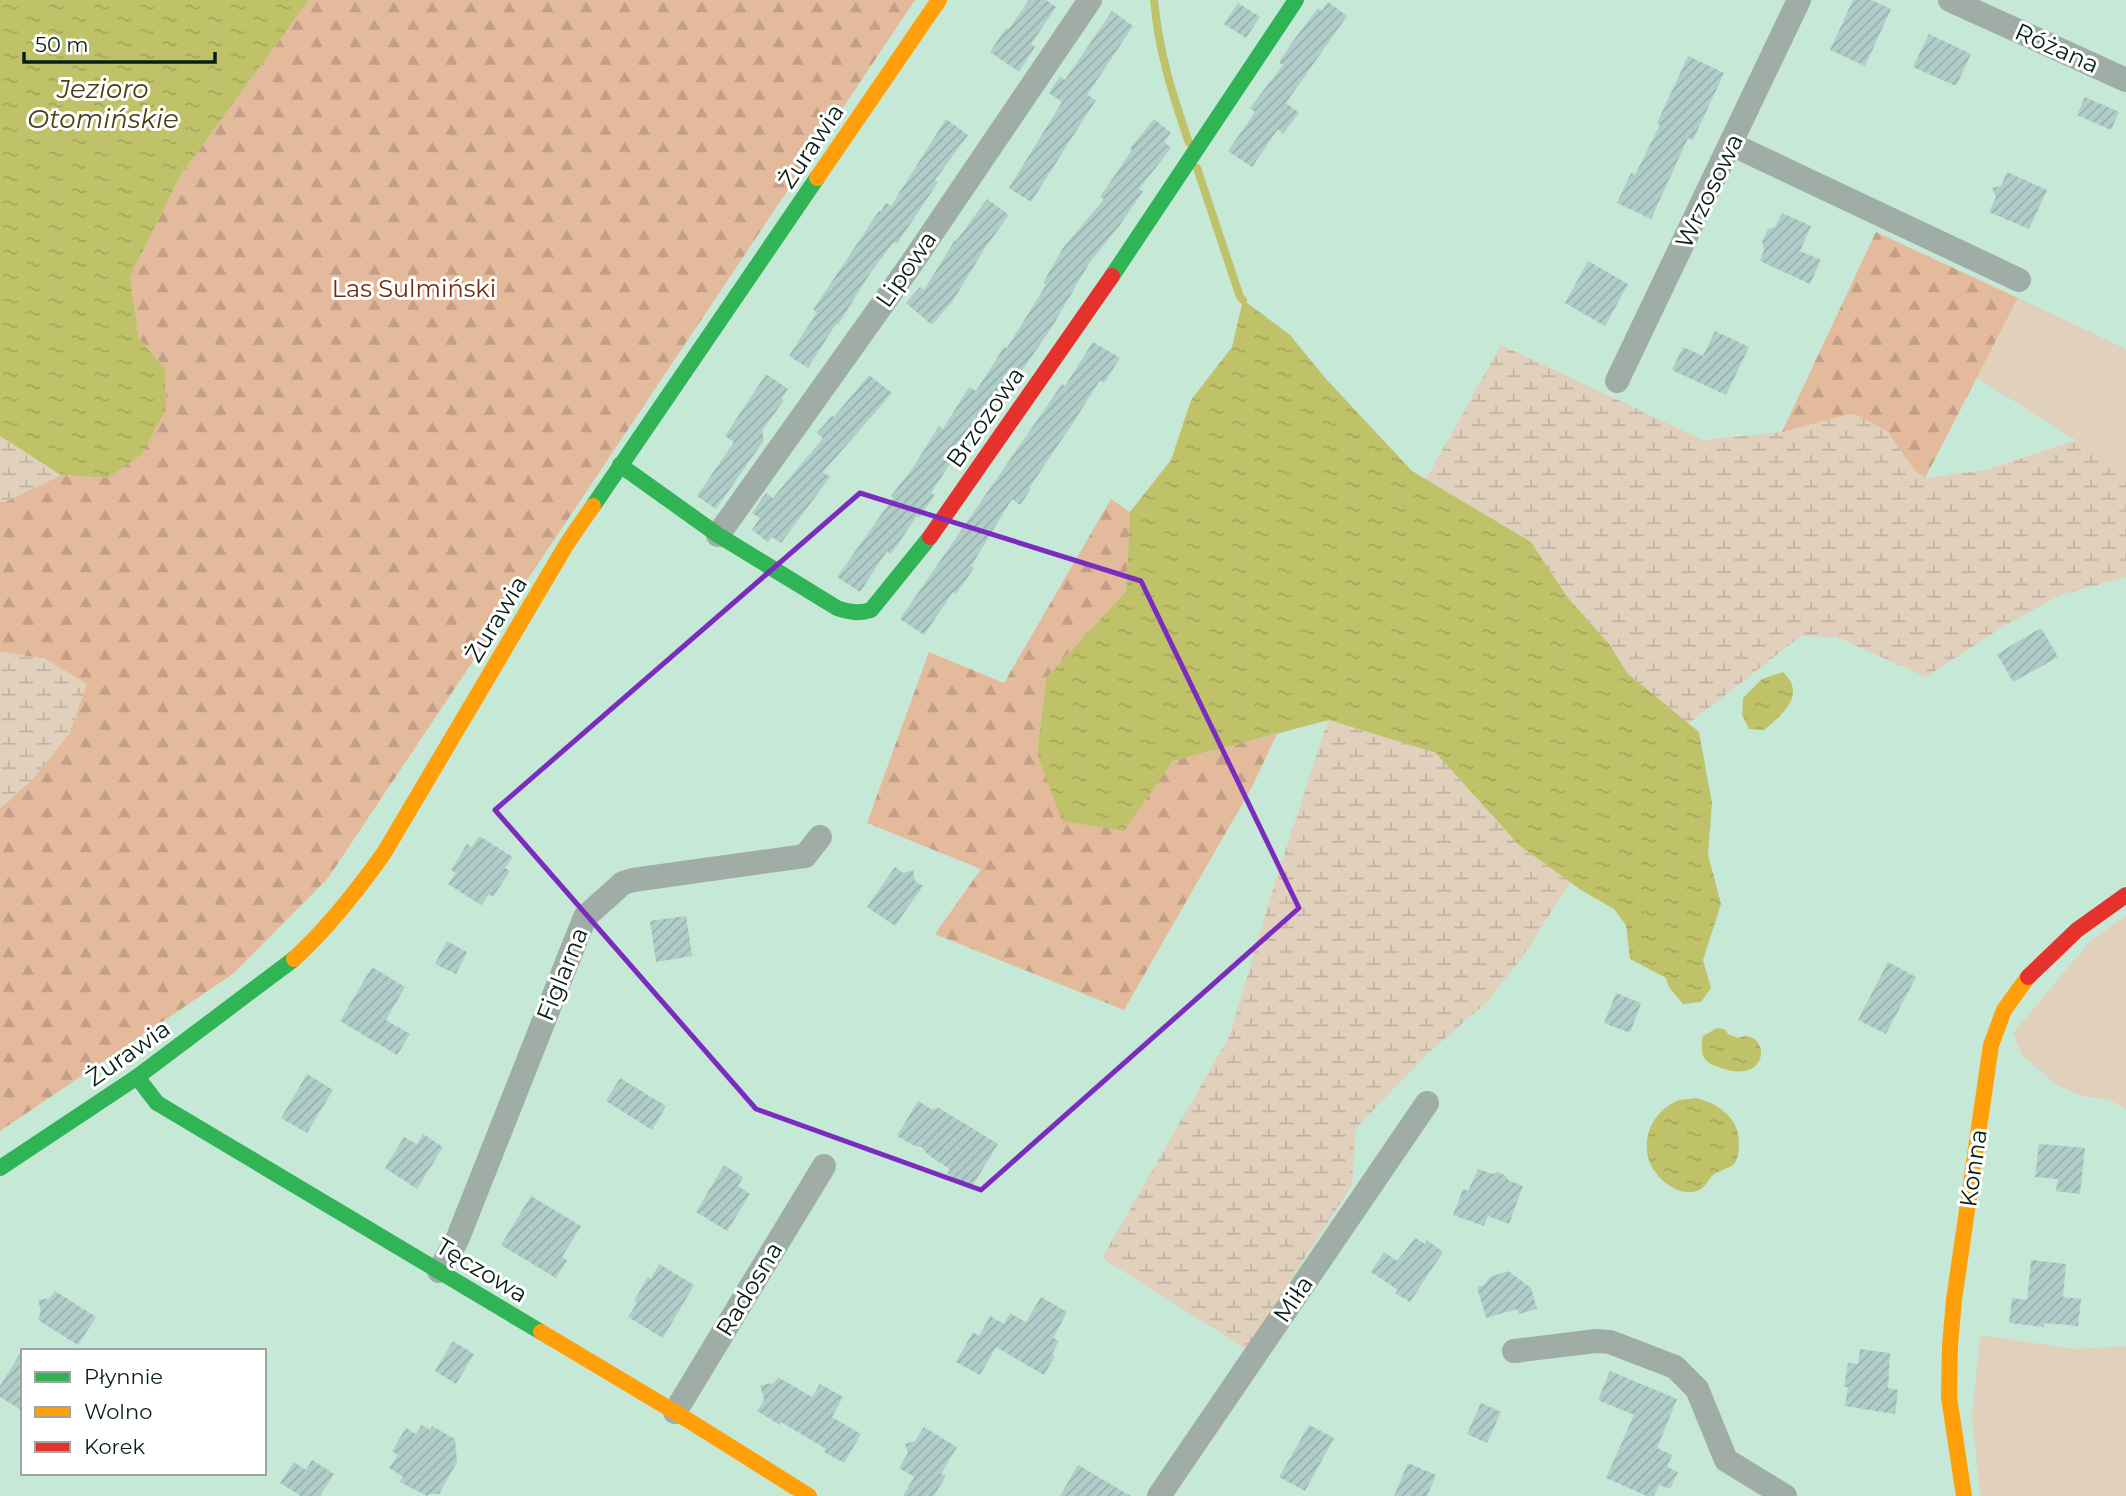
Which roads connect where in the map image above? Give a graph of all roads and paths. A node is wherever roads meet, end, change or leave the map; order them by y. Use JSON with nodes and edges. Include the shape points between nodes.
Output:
{"nodes":[{"id":1,"x":939,"y":0,"type":"edge"},
{"id":2,"x":1090,"y":0,"type":"edge"},
{"id":3,"x":1296,"y":0,"type":"edge"},
{"id":4,"x":1799,"y":0,"type":"edge"},
{"id":5,"x":1950,"y":0,"type":"edge"},
{"id":6,"x":2126,"y":80,"type":"edge"},
{"id":7,"x":1731,"y":144,"type":"junction"},
{"id":8,"x":2019,"y":280,"type":"dead end"},
{"id":9,"x":1618,"y":381,"type":"dead end"},
{"id":10,"x":620,"y":465,"type":"junction"},
{"id":11,"x":718,"y":536,"type":"junction"},
{"id":12,"x":820,"y":837,"type":"dead end"},
{"id":13,"x":2126,"y":895,"type":"edge"},
{"id":14,"x":137,"y":1077,"type":"junction"},
{"id":15,"x":1427,"y":1103,"type":"dead end"},
{"id":16,"x":824,"y":1166,"type":"dead end"},
{"id":17,"x":0,"y":1168,"type":"edge"},
{"id":18,"x":439,"y":1271,"type":"junction"},
{"id":19,"x":1514,"y":1351,"type":"dead end"},
{"id":20,"x":675,"y":1412,"type":"junction"},
{"id":21,"x":809,"y":1496,"type":"edge"},
{"id":22,"x":1159,"y":1496,"type":"edge"},
{"id":23,"x":1785,"y":1496,"type":"edge"},
{"id":24,"x":1964,"y":1496,"type":"edge"}],
"edges":[{"from":1,"to":10,"type":"street","name":"Żurawia"},
{"from":2,"to":11,"type":"street","name":"Lipowa","via":[[909,267]]},
{"from":3,"to":11,"type":"street","name":"Brzozowa","via":[[931,536],[871,610],[862,614],[837,608]]},
{"from":4,"to":7,"type":"street","name":"Wrzosowa"},
{"from":5,"to":6,"type":"street","name":"Różana"},
{"from":7,"to":8,"type":"street"},
{"from":7,"to":9,"type":"street","name":"Wrzosowa"},
{"from":10,"to":11,"type":"street","name":"Brzozowa"},
{"from":10,"to":14,"type":"street","name":"Żurawia","via":[[568,542],[412,808],[355,894],[287,965]]},
{"from":12,"to":18,"type":"street","name":"Figlarna","via":[[805,856],[623,883],[585,917],[457,1240]]},
{"from":13,"to":24,"type":"street","name":"Konna","via":[[2090,920],[2023,983],[2007,1003],[1991,1045],[1950,1345],[1949,1397]]},
{"from":14,"to":17,"type":"street","name":"Żurawia"},
{"from":14,"to":18,"type":"street","name":"Tęczowa","via":[[157,1103]]},
{"from":15,"to":22,"type":"street","name":"Miła"},
{"from":16,"to":20,"type":"street","name":"Radosna"},
{"from":18,"to":20,"type":"street","name":"Tęczowa"},
{"from":19,"to":23,"type":"street","via":[[1610,1342],[1675,1367],[1697,1389],[1726,1460]]},
{"from":20,"to":21,"type":"street","name":"Tęczowa"}]}
